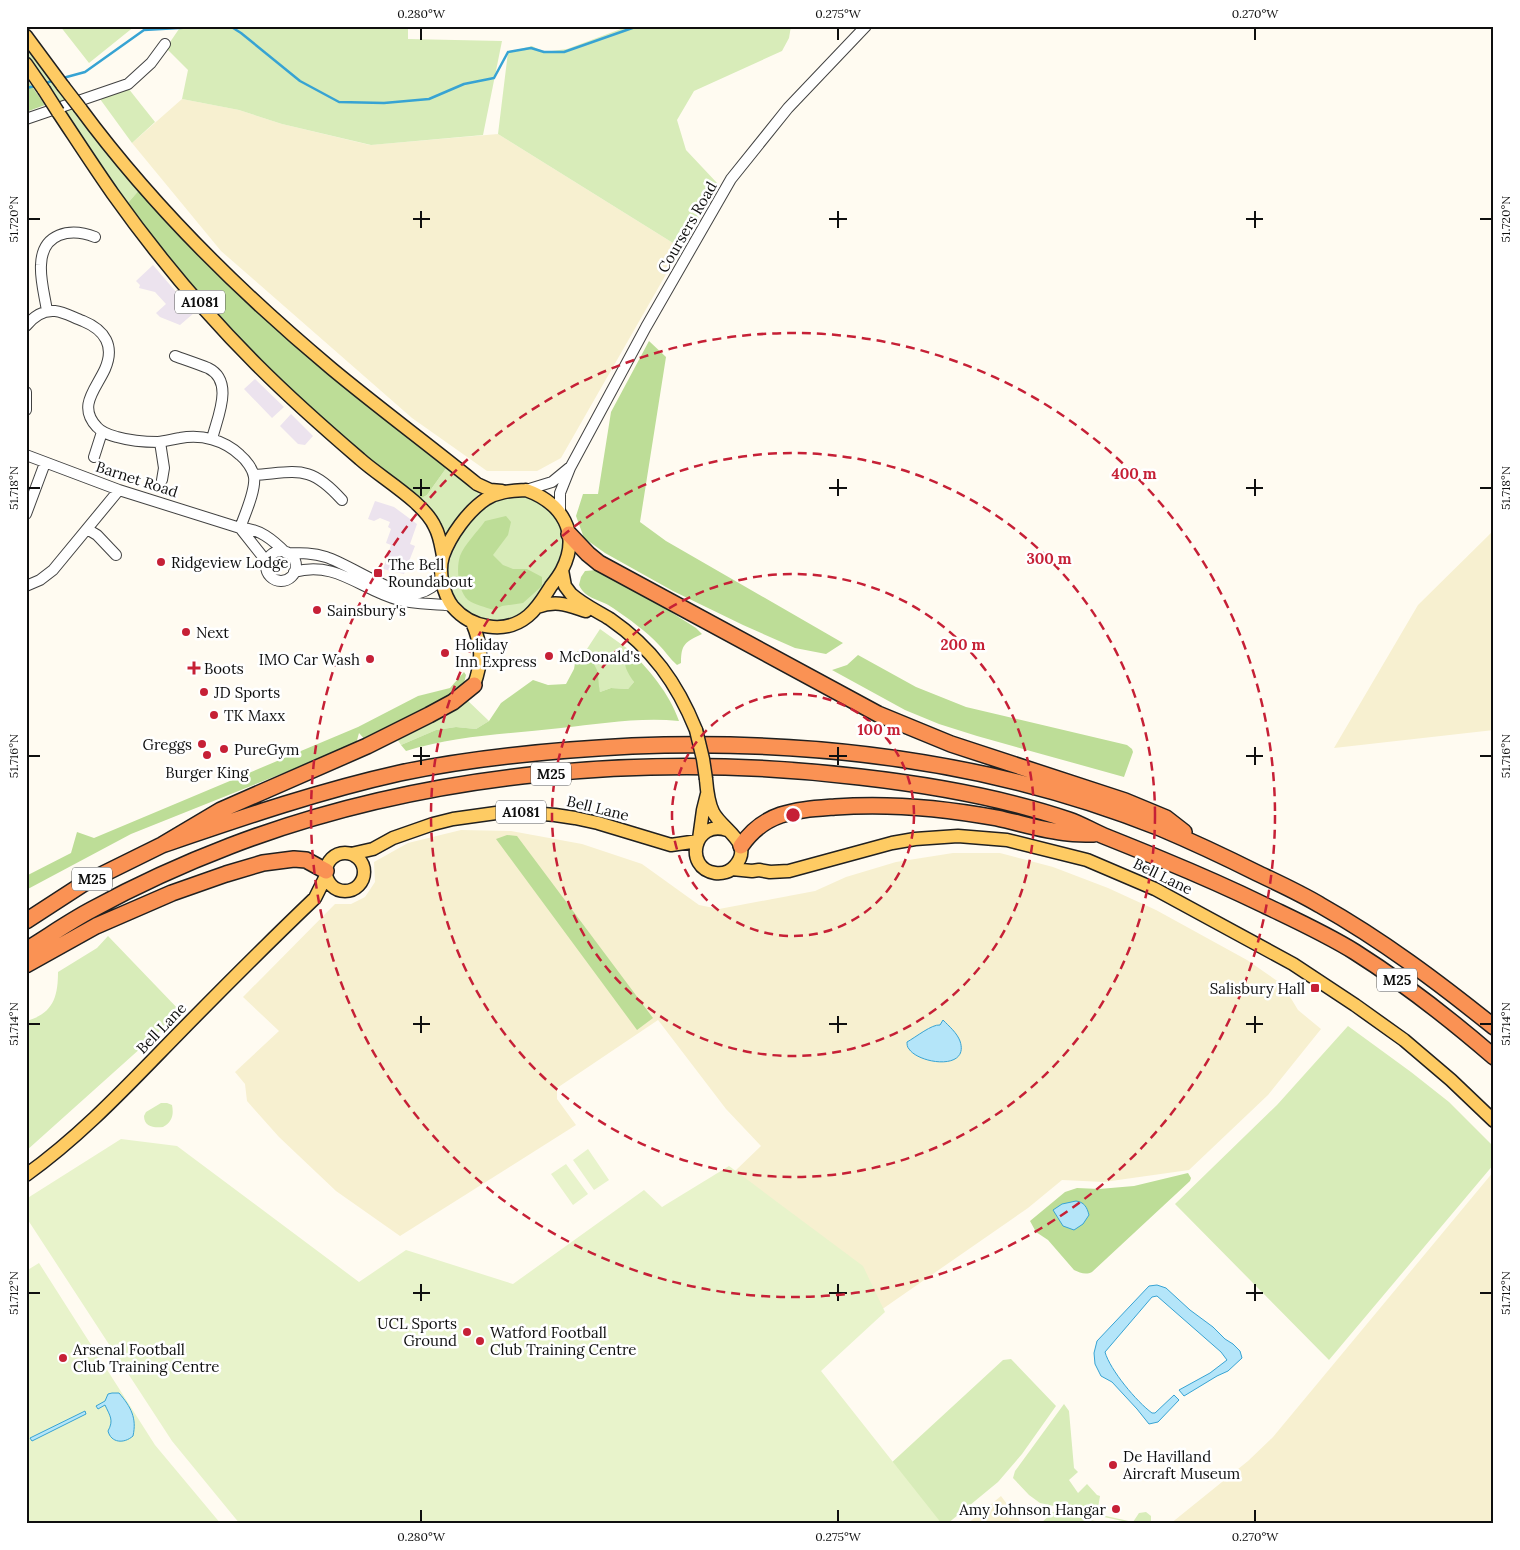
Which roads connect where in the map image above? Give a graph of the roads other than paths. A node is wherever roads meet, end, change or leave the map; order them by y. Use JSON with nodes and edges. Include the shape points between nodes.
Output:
{"nodes":[{"id":1,"x":866,"y":26,"type":"edge"},
{"id":2,"x":26,"y":36,"type":"edge"},
{"id":3,"x":165,"y":44,"type":"dead end"},
{"id":4,"x":26,"y":64,"type":"edge"},
{"id":5,"x":26,"y":119,"type":"edge"},
{"id":6,"x":95,"y":237,"type":"dead end"},
{"id":7,"x":47,"y":311,"type":"junction"},
{"id":8,"x":26,"y":326,"type":"edge"},
{"id":9,"x":175,"y":356,"type":"dead end"},
{"id":10,"x":26,"y":392,"type":"edge"},
{"id":11,"x":26,"y":410,"type":"edge"},
{"id":12,"x":102,"y":432,"type":"junction"},
{"id":13,"x":212,"y":439,"type":"junction"},
{"id":14,"x":160,"y":442,"type":"junction"},
{"id":15,"x":26,"y":455,"type":"edge"},
{"id":16,"x":94,"y":457,"type":"dead end"},
{"id":17,"x":45,"y":463,"type":"junction"},
{"id":18,"x":570,"y":468,"type":"junction"},
{"id":19,"x":254,"y":475,"type":"junction"},
{"id":20,"x":162,"y":480,"type":"dead end"},
{"id":21,"x":119,"y":490,"type":"junction"},
{"id":22,"x":526,"y":490,"type":"junction"},
{"id":23,"x":502,"y":491,"type":"junction"},
{"id":24,"x":342,"y":500,"type":"dead end"},
{"id":25,"x":560,"y":512,"type":"junction"},
{"id":26,"x":26,"y":514,"type":"edge"},
{"id":27,"x":240,"y":528,"type":"junction"},
{"id":28,"x":87,"y":529,"type":"junction"},
{"id":29,"x":569,"y":534,"type":"junction"},
{"id":30,"x":287,"y":553,"type":"junction"},
{"id":31,"x":116,"y":554,"type":"dead end"},
{"id":32,"x":443,"y":556,"type":"junction"},
{"id":33,"x":267,"y":562,"type":"junction"},
{"id":34,"x":562,"y":570,"type":"junction"},
{"id":35,"x":294,"y":572,"type":"junction"},
{"id":36,"x":442,"y":579,"type":"junction"},
{"id":37,"x":26,"y":586,"type":"edge"},
{"id":38,"x":453,"y":606,"type":"junction"},
{"id":39,"x":537,"y":607,"type":"junction"},
{"id":40,"x":610,"y":619,"type":"junction"},
{"id":41,"x":472,"y":622,"type":"junction"},
{"id":42,"x":474,"y":684,"type":"joint"},
{"id":43,"x":707,"y":794,"type":"junction"},
{"id":44,"x":727,"y":830,"type":"junction"},
{"id":45,"x":1101,"y":835,"type":"junction"},
{"id":46,"x":698,"y":840,"type":"junction"},
{"id":47,"x":162,"y":845,"type":"junction"},
{"id":48,"x":671,"y":845,"type":"junction"},
{"id":49,"x":741,"y":847,"type":"junction"},
{"id":50,"x":1206,"y":847,"type":"junction"},
{"id":51,"x":372,"y":849,"type":"junction"},
{"id":52,"x":351,"y":854,"type":"junction"},
{"id":53,"x":699,"y":863,"type":"junction"},
{"id":54,"x":364,"y":868,"type":"junction"},
{"id":55,"x":732,"y":869,"type":"junction"},
{"id":56,"x":759,"y":870,"type":"junction"},
{"id":57,"x":326,"y":874,"type":"junction"},
{"id":58,"x":342,"y":891,"type":"junction"},
{"id":59,"x":315,"y":898,"type":"junction"},
{"id":60,"x":26,"y":921,"type":"edge"},
{"id":61,"x":26,"y":950,"type":"edge"},
{"id":62,"x":26,"y":965,"type":"edge"},
{"id":63,"x":1494,"y":1027,"type":"edge"},
{"id":64,"x":1494,"y":1057,"type":"edge"},
{"id":65,"x":1494,"y":1121,"type":"edge"},
{"id":66,"x":26,"y":1175,"type":"edge"}],
"edges":[{"from":1,"to":18,"type":"street","name":"Coursers Road","via":[[788,108],[731,179]]},
{"from":2,"to":23,"type":"main road","number":"A1081","bridge":true,"via":[[110,149],[257,303],[331,368],[477,484]]},
{"from":3,"to":5,"type":"street","via":[[128,84]]},
{"from":4,"to":32,"type":"main road","number":"A1081","bridge":true,"via":[[113,194],[158,253],[257,364],[363,462],[424,510],[439,535]]},
{"from":6,"to":7,"type":"street","via":[[64,232],[45,250],[41,266]]},
{"from":7,"to":8,"type":"street"},
{"from":7,"to":12,"type":"street","via":[[90,324],[106,339],[109,356],[88,401],[92,420]]},
{"from":9,"to":13,"type":"street","via":[[209,369],[222,382],[223,396]]},
{"from":10,"to":11,"type":"street"},
{"from":12,"to":14,"type":"street","via":[[142,442]]},
{"from":12,"to":16,"type":"street"},
{"from":13,"to":14,"type":"street","via":[[198,436]]},
{"from":13,"to":19,"type":"street","via":[[234,449]]},
{"from":14,"to":20,"type":"street","via":[[164,468]]},
{"from":15,"to":17,"type":"street","name":"Barnet Road"},
{"from":17,"to":21,"type":"street","name":"Barnet Road"},
{"from":17,"to":26,"type":"street"},
{"from":18,"to":22,"type":"street","name":"Coursers Road","via":[[552,482]]},
{"from":18,"to":25,"type":"street","name":"Coursers Road","via":[[560,493]]},
{"from":19,"to":24,"type":"street","via":[[312,474]]},
{"from":19,"to":27,"type":"street","via":[[254,485]]},
{"from":21,"to":27,"type":"street","name":"Barnet Road"},
{"from":21,"to":28,"type":"street"},
{"from":22,"to":23,"type":"main road"},
{"from":22,"to":25,"type":"main road","via":[[540,495]]},
{"from":23,"to":32,"type":"main road","via":[[471,512]]},
{"from":25,"to":29,"type":"main road"},
{"from":27,"to":30,"type":"street","name":"Barnet Road","via":[[257,531]]},
{"from":27,"to":33,"type":"street"},
{"from":28,"to":31,"type":"street"},
{"from":28,"to":37,"type":"street","via":[[53,570]]},
{"from":29,"to":34,"type":"main road"},
{"from":29,"to":50,"type":"highway","number":"M25","via":[[599,563],[878,714],[951,744],[1125,801],[1166,818]]},
{"from":30,"to":33,"type":"street","via":[[277,552]]},
{"from":30,"to":35,"type":"street","via":[[296,564]]},
{"from":30,"to":36,"type":"street","via":[[303,552],[327,558],[412,593],[426,591]]},
{"from":32,"to":36,"type":"main road"},
{"from":33,"to":35,"type":"street","via":[[269,574],[276,580],[285,580]]},
{"from":34,"to":39,"type":"main road"},
{"from":34,"to":40,"type":"main road","via":[[570,594]]},
{"from":35,"to":38,"type":"street","via":[[313,568],[330,571],[396,600]]},
{"from":36,"to":38,"type":"main road"},
{"from":38,"to":41,"type":"main road"},
{"from":39,"to":40,"type":"main road","via":[[560,603]]},
{"from":39,"to":41,"type":"main road","via":[[519,622],[502,627],[486,627]]},
{"from":40,"to":43,"type":"main road","bridge":true,"via":[[659,663],[686,707],[696,730]]},
{"from":41,"to":42,"type":"main road","via":[[481,654]]},
{"from":42,"to":47,"type":"highway","number":"M25","via":[[453,702],[429,715],[221,810]]},
{"from":43,"to":44,"type":"main road","via":[[712,811]]},
{"from":43,"to":46,"type":"main road"},
{"from":44,"to":46,"type":"main road","via":[[707,831]]},
{"from":44,"to":49,"type":"main road","via":[[738,838]]},
{"from":45,"to":49,"type":"highway","number":"M25","via":[[1066,833],[950,810],[887,805],[845,806],[778,815],[762,824]]},
{"from":45,"to":61,"type":"highway","number":"M25","via":[[1072,821],[1011,804],[884,779],[817,771],[654,766],[535,775],[435,789],[347,809],[231,846],[150,880],[91,910]]},
{"from":45,"to":64,"type":"highway","number":"M25","via":[[1200,875],[1353,951],[1416,994]]},
{"from":46,"to":48,"type":"main road","name":"Bell Lane","number":"A1081"},
{"from":46,"to":53,"type":"main road","via":[[695,849]]},
{"from":47,"to":50,"type":"highway","number":"M25","via":[[297,800],[405,772],[533,753],[690,745],[791,747],[844,752],[972,772],[1087,802]]},
{"from":47,"to":60,"type":"highway","number":"M25","via":[[83,884]]},
{"from":48,"to":51,"type":"main road","name":"Bell Lane","number":"A1081","via":[[598,823],[555,814],[519,812],[446,820],[414,829]]},
{"from":48,"to":53,"type":"main road","name":"Bell Lane","number":"A1081"},
{"from":49,"to":55,"type":"main road","via":[[740,858]]},
{"from":49,"to":56,"type":"main road"},
{"from":50,"to":63,"type":"highway","number":"M25","via":[[1317,903],[1378,941]]},
{"from":51,"to":52,"type":"main road","name":"Bell Lane","number":"A1081"},
{"from":51,"to":54,"type":"main road"},
{"from":52,"to":54,"type":"main road"},
{"from":52,"to":57,"type":"main road","via":[[334,856]]},
{"from":53,"to":55,"type":"main road","via":[[718,874]]},
{"from":54,"to":58,"type":"main road","via":[[360,883],[352,890]]},
{"from":55,"to":56,"type":"main road","name":"Bell Lane"},
{"from":56,"to":65,"type":"main road","name":"Bell Lane","via":[[789,871],[892,843],[958,836],[1007,840],[1087,860],[1155,889],[1293,964],[1404,1040]]},
{"from":57,"to":58,"type":"main road","via":[[332,886]]},
{"from":57,"to":59,"type":"main road","name":"Bell Lane"},
{"from":57,"to":62,"type":"highway","via":[[306,860],[263,863],[226,874],[96,926]]},
{"from":58,"to":59,"type":"main road","name":"Bell Lane"},
{"from":59,"to":66,"type":"main road","name":"Bell Lane","via":[[111,1103],[48,1160]]}]}
